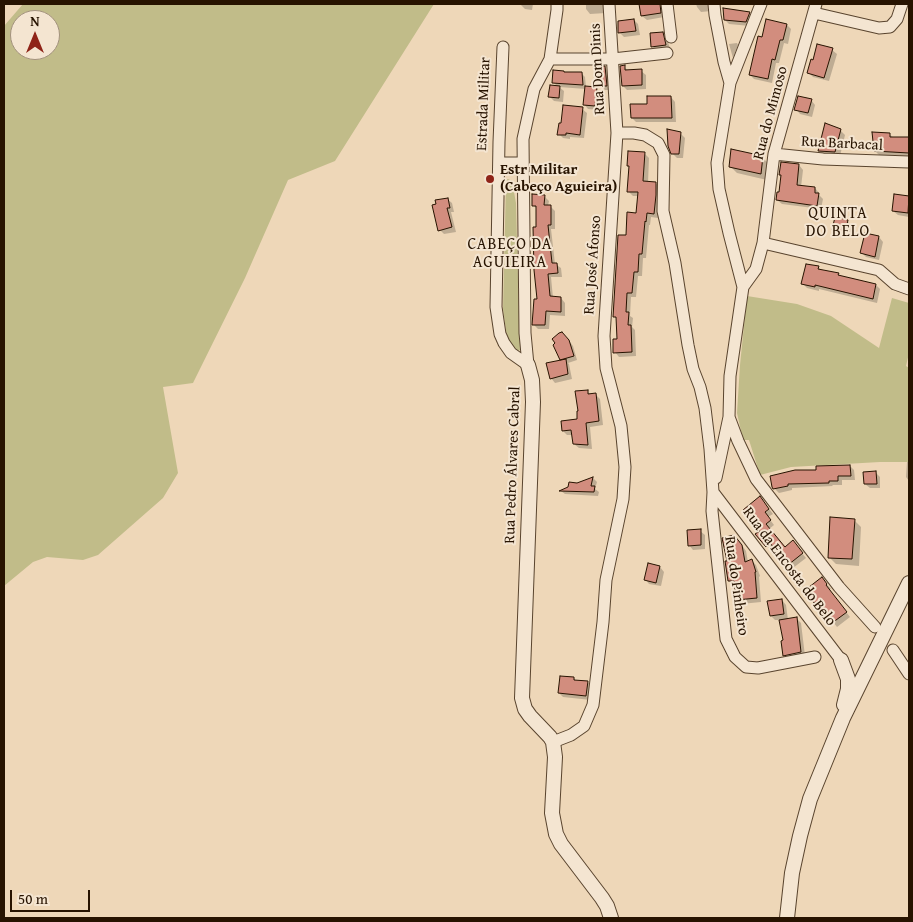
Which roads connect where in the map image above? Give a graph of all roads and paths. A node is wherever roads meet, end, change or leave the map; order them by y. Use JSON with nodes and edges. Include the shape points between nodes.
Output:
{"nodes":[{"id":1,"x":557,"y":4,"type":"edge"},
{"id":2,"x":609,"y":4,"type":"edge"},
{"id":3,"x":667,"y":4,"type":"edge"},
{"id":4,"x":714,"y":4,"type":"edge"},
{"id":5,"x":761,"y":4,"type":"edge"},
{"id":6,"x":902,"y":4,"type":"edge"},
{"id":7,"x":815,"y":8,"type":"edge"},
{"id":8,"x":671,"y":37,"type":"dead end"},
{"id":9,"x":503,"y":47,"type":"dead end"},
{"id":10,"x":668,"y":53,"type":"dead end"},
{"id":11,"x":550,"y":60,"type":"junction"},
{"id":12,"x":614,"y":60,"type":"junction"},
{"id":13,"x":730,"y":83,"type":"junction"},
{"id":14,"x":617,"y":133,"type":"junction"},
{"id":15,"x":774,"y":154,"type":"junction"},
{"id":16,"x":909,"y":162,"type":"edge"},
{"id":17,"x":499,"y":163,"type":"junction"},
{"id":18,"x":522,"y":163,"type":"junction"},
{"id":19,"x":763,"y":244,"type":"junction"},
{"id":20,"x":744,"y":288,"type":"junction"},
{"id":21,"x":909,"y":289,"type":"edge"},
{"id":22,"x":528,"y":365,"type":"junction"},
{"id":23,"x":729,"y":417,"type":"junction"},
{"id":24,"x":713,"y":492,"type":"junction"},
{"id":25,"x":908,"y":586,"type":"edge"},
{"id":26,"x":875,"y":627,"type":"dead end"},
{"id":27,"x":893,"y":650,"type":"dead end"},
{"id":28,"x":815,"y":657,"type":"dead end"},
{"id":29,"x":850,"y":671,"type":"junction"},
{"id":30,"x":909,"y":674,"type":"edge"},
{"id":31,"x":553,"y":742,"type":"junction"},
{"id":32,"x":610,"y":918,"type":"edge"},
{"id":33,"x":787,"y":918,"type":"edge"}],
"edges":[{"from":1,"to":11,"type":"street","name":"Rua Pedro Álvares Cabral"},
{"from":2,"to":12,"type":"street","name":"Rua Dom Dinis"},
{"from":3,"to":8,"type":"street"},
{"from":4,"to":13,"type":"street"},
{"from":5,"to":13,"type":"street"},
{"from":6,"to":7,"type":"street","via":[[894,23],[890,27],[879,28]]},
{"from":7,"to":15,"type":"street","name":"Rua do Mimoso"},
{"from":9,"to":17,"type":"street","name":"Estrada Militar"},
{"from":10,"to":12,"type":"street"},
{"from":11,"to":12,"type":"street"},
{"from":11,"to":18,"type":"street","name":"Rua Pedro Álvares Cabral","via":[[534,89],[523,139]]},
{"from":12,"to":14,"type":"street","name":"Rua Dom Dinis"},
{"from":13,"to":20,"type":"street","via":[[717,162],[719,189]]},
{"from":14,"to":24,"type":"street","via":[[645,135],[658,143],[664,155],[663,211],[693,369],[705,408]]},
{"from":14,"to":31,"type":"street","name":"Rua José Afonso","via":[[604,336],[606,368],[621,426],[625,467],[623,499],[606,580],[593,705],[584,726]]},
{"from":15,"to":16,"type":"street","name":"Rua Barbacal","via":[[823,160]]},
{"from":15,"to":19,"type":"street","name":"Rua do Mimoso"},
{"from":17,"to":18,"type":"street","name":"Estrada Militar"},
{"from":17,"to":22,"type":"street","name":"Estrada Militar","via":[[496,307],[504,343],[510,352]]},
{"from":18,"to":22,"type":"street","name":"Rua Pedro Álvares Cabral"},
{"from":19,"to":20,"type":"street","name":"Rua do Mimoso","via":[[756,270]]},
{"from":19,"to":21,"type":"street","via":[[879,270],[896,284]]},
{"from":20,"to":23,"type":"street","via":[[730,376]]},
{"from":22,"to":31,"type":"street","name":"Rua Pedro Álvares Cabral","via":[[533,402],[522,698],[525,710]]},
{"from":23,"to":24,"type":"street"},
{"from":23,"to":26,"type":"street","via":[[756,480],[839,587]]},
{"from":24,"to":28,"type":"street","name":"Rua do Pinheiro","via":[[712,511],[726,639],[735,657],[746,667],[758,668]]},
{"from":24,"to":29,"type":"street","name":"Rua da Encosta do Belo"},
{"from":25,"to":29,"type":"street","via":[[872,659]]},
{"from":27,"to":30,"type":"street"},
{"from":29,"to":33,"type":"street","via":[[843,718],[810,799],[800,836]]},
{"from":31,"to":32,"type":"street","via":[[552,813],[556,834],[602,898]]}]}
